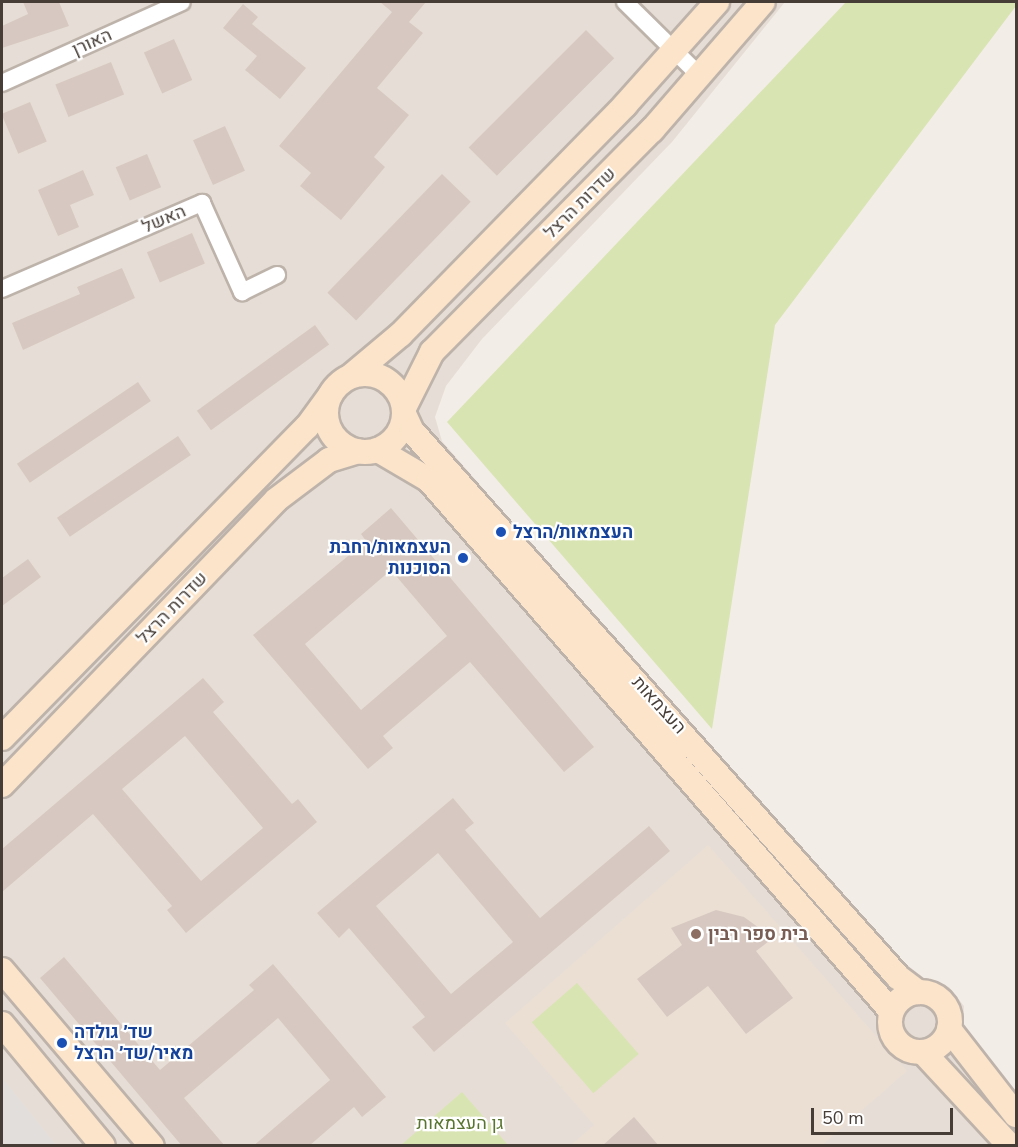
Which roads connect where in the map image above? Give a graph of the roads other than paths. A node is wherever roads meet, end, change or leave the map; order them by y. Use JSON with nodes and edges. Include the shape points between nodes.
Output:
{"nodes":[{"id":1,"x":182,"y":2,"type":"edge"},
{"id":2,"x":625,"y":2,"type":"edge"},
{"id":3,"x":717,"y":2,"type":"edge"},
{"id":4,"x":762,"y":2,"type":"edge"},
{"id":5,"x":675,"y":52,"type":"junction"},
{"id":6,"x":701,"y":77,"type":"junction"},
{"id":7,"x":2,"y":83,"type":"edge"},
{"id":8,"x":277,"y":275,"type":"dead end"},
{"id":9,"x":2,"y":290,"type":"edge"},
{"id":10,"x":351,"y":376,"type":"junction"},
{"id":11,"x":330,"y":395,"type":"junction"},
{"id":12,"x":404,"y":411,"type":"junction"},
{"id":13,"x":368,"y":450,"type":"junction"},
{"id":14,"x":31,"y":707,"type":"junction"},
{"id":15,"x":2,"y":730,"type":"edge"},
{"id":16,"x":2,"y":738,"type":"edge"},
{"id":17,"x":2,"y":785,"type":"edge"},
{"id":18,"x":2,"y":970,"type":"edge"},
{"id":19,"x":918,"y":992,"type":"junction"},
{"id":20,"x":891,"y":1011,"type":"junction"},
{"id":21,"x":2,"y":1024,"type":"edge"},
{"id":22,"x":949,"y":1029,"type":"junction"},
{"id":23,"x":923,"y":1052,"type":"junction"},
{"id":24,"x":1017,"y":1115,"type":"edge"},
{"id":25,"x":104,"y":1146,"type":"edge"},
{"id":26,"x":152,"y":1146,"type":"edge"},
{"id":27,"x":1010,"y":1146,"type":"edge"}],
"edges":[{"from":1,"to":7,"type":"street","name":"האורן"},
{"from":2,"to":5,"type":"street"},
{"from":3,"to":5,"type":"main road","name":"שדרות הרצל"},
{"from":4,"to":6,"type":"main road","name":"שדרות הרצל"},
{"from":5,"to":6,"type":"street"},
{"from":5,"to":10,"type":"main road","name":"שדרות הרצל","via":[[401,334]]},
{"from":6,"to":12,"type":"main road","name":"שדרות הרצל","via":[[432,352]]},
{"from":8,"to":9,"type":"street","name":"האשל","via":[[242,292],[202,203]]},
{"from":10,"to":11,"type":"main road"},
{"from":10,"to":12,"type":"main road","via":[[385,379]]},
{"from":11,"to":13,"type":"main road","via":[[330,430]]},
{"from":11,"to":14,"type":"main road","name":"שדרות הרצל","via":[[307,427]]},
{"from":12,"to":13,"type":"main road","via":[[396,436]]},
{"from":12,"to":19,"type":"main road","name":"העצמאות","via":[[412,431],[898,978]]},
{"from":13,"to":17,"type":"main road","name":"שדרות הרצל","via":[[329,460],[276,500]]},
{"from":13,"to":20,"type":"main road","name":"העצמאות","via":[[429,480]]},
{"from":14,"to":15,"type":"main road"},
{"from":14,"to":16,"type":"main road","name":"שדרות הרצל"},
{"from":18,"to":26,"type":"main road"},
{"from":19,"to":20,"type":"main road","via":[[904,996]]},
{"from":19,"to":22,"type":"main road","via":[[941,1000]]},
{"from":20,"to":23,"type":"main road","via":[[896,1041]]},
{"from":21,"to":25,"type":"main road"},
{"from":22,"to":23,"type":"main road","via":[[940,1044]]},
{"from":22,"to":24,"type":"main road"},
{"from":23,"to":27,"type":"main road"}]}
